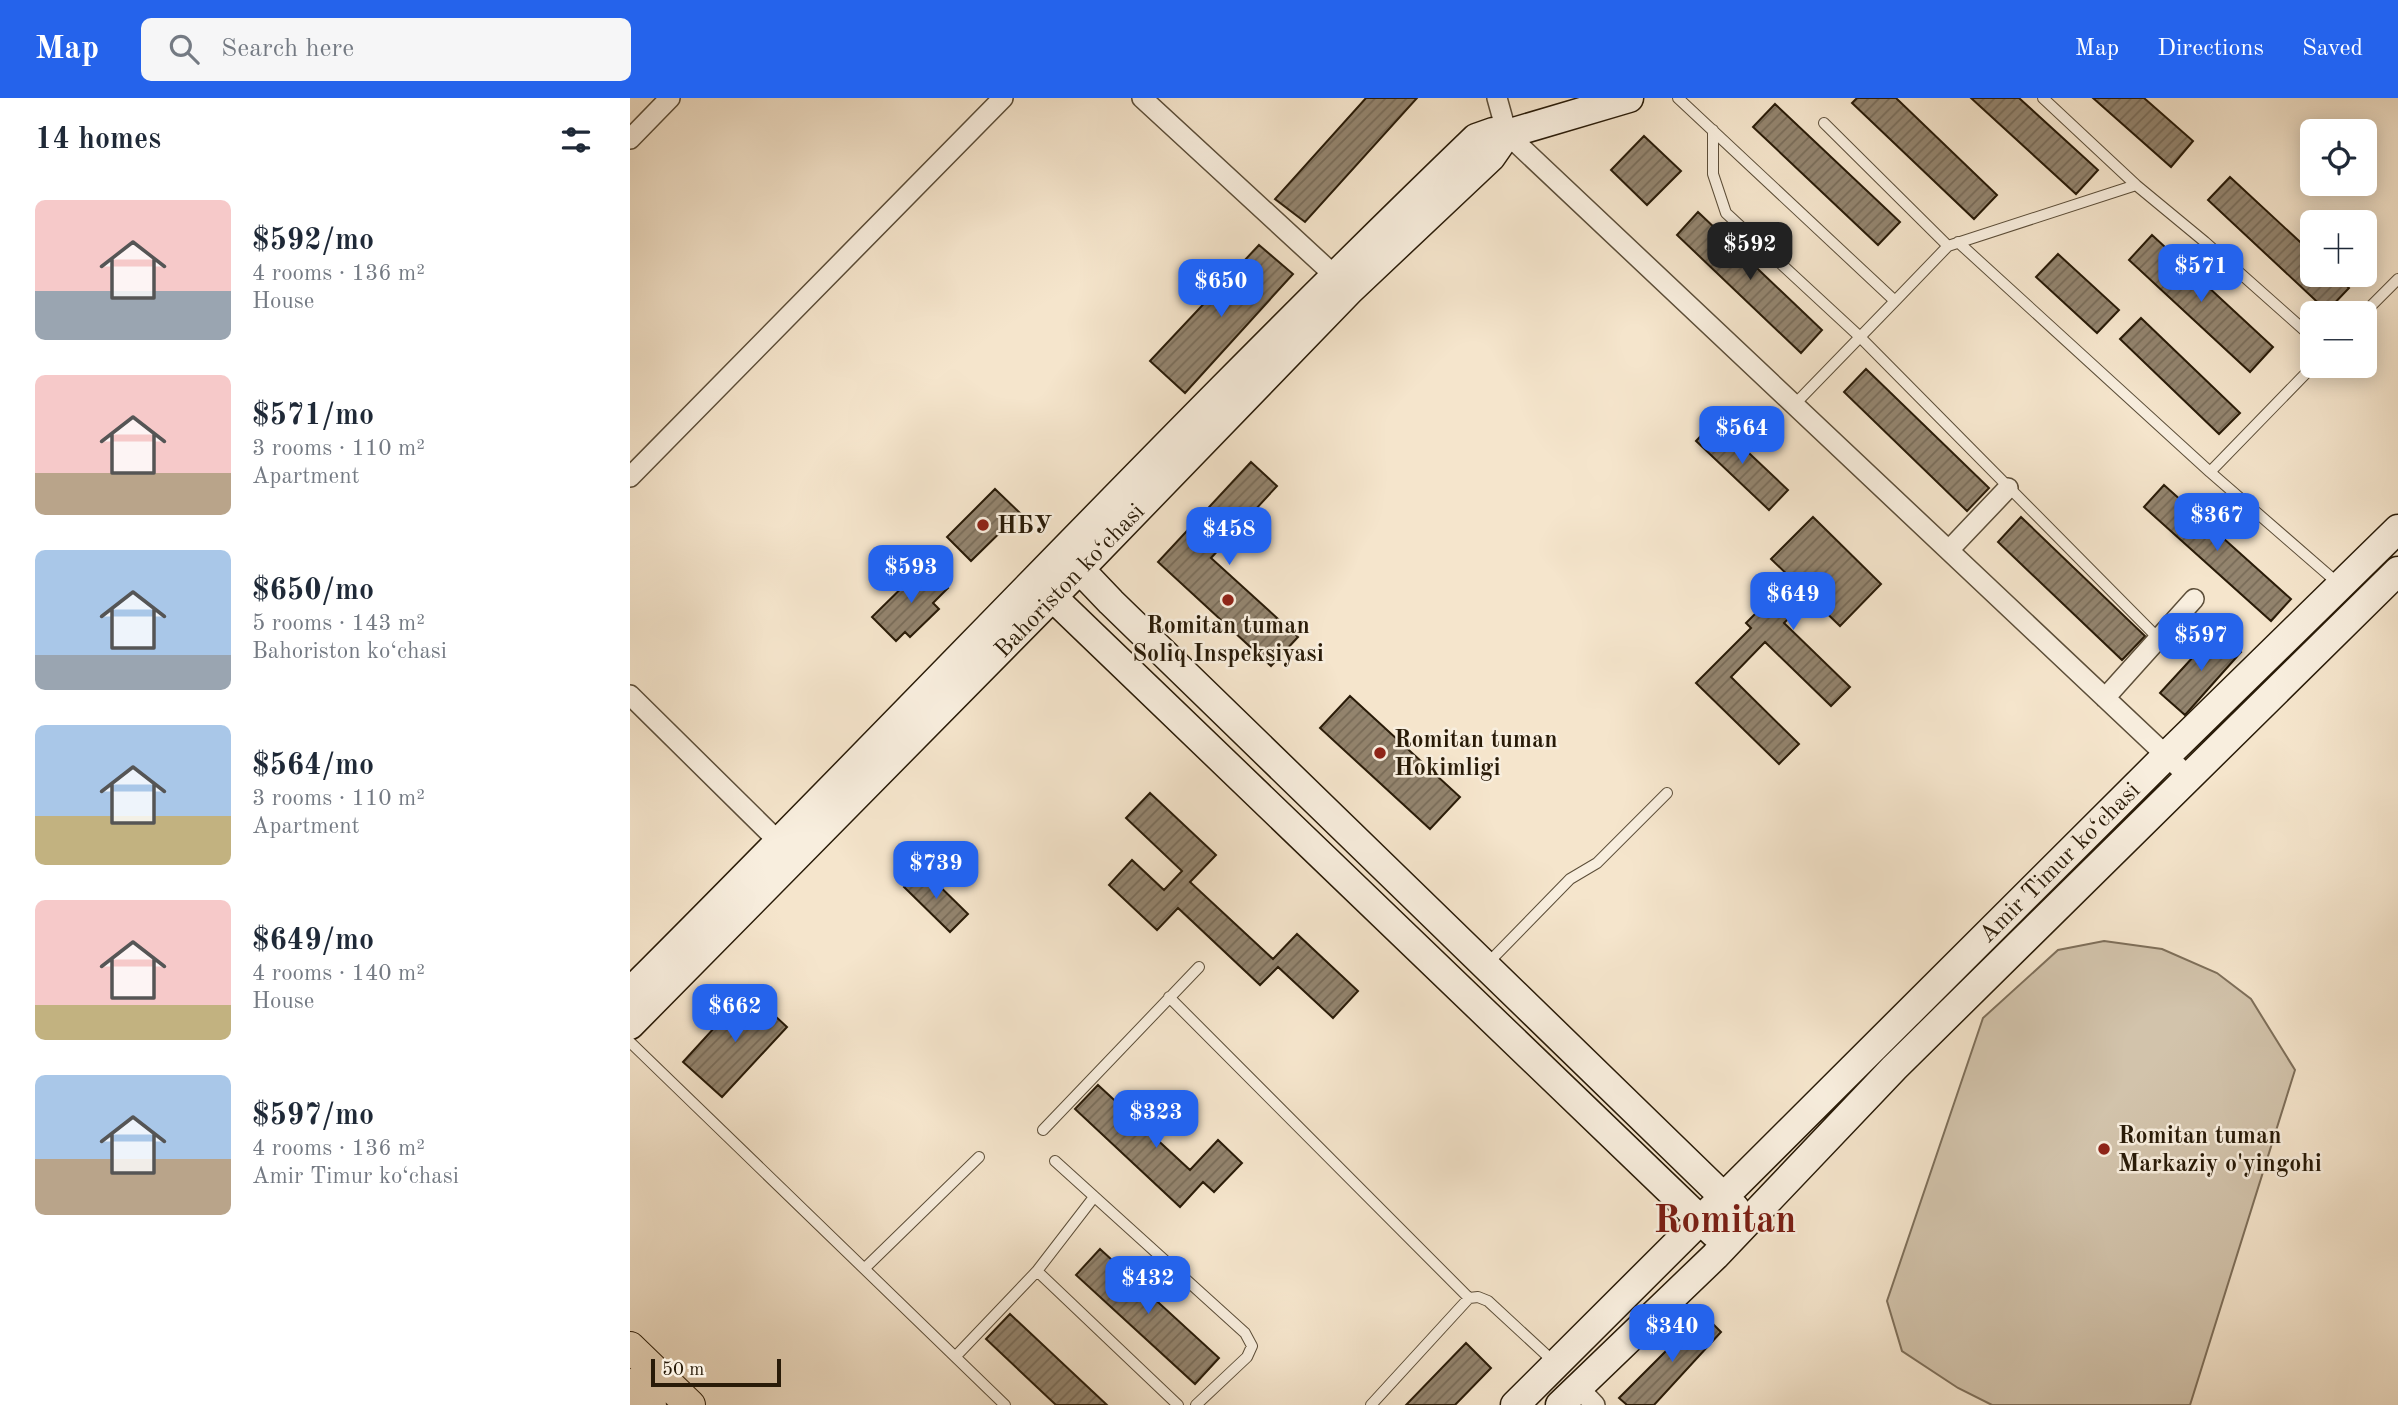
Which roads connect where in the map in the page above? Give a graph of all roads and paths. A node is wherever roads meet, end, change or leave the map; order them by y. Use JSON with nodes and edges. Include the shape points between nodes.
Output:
{"nodes":[{"id":1,"x":670,"y":98,"type":"edge"},
{"id":2,"x":1003,"y":98,"type":"edge"},
{"id":3,"x":1142,"y":98,"type":"edge"},
{"id":4,"x":1497,"y":98,"type":"edge"},
{"id":5,"x":1629,"y":98,"type":"edge"},
{"id":6,"x":1678,"y":98,"type":"edge"},
{"id":7,"x":2043,"y":98,"type":"edge"},
{"id":8,"x":1824,"y":123,"type":"dead end"},
{"id":9,"x":1713,"y":130,"type":"junction"},
{"id":10,"x":1507,"y":134,"type":"junction"},
{"id":11,"x":630,"y":139,"type":"edge"},
{"id":12,"x":2136,"y":185,"type":"junction"},
{"id":13,"x":1953,"y":244,"type":"junction"},
{"id":14,"x":1334,"y":275,"type":"junction"},
{"id":15,"x":2398,"y":279,"type":"edge"},
{"id":16,"x":1895,"y":301,"type":"junction"},
{"id":17,"x":2376,"y":301,"type":"edge"},
{"id":18,"x":2300,"y":326,"type":"edge"},
{"id":19,"x":1860,"y":336,"type":"junction"},
{"id":20,"x":2301,"y":378,"type":"edge"},
{"id":21,"x":1794,"y":405,"type":"junction"},
{"id":22,"x":2210,"y":472,"type":"junction"},
{"id":23,"x":630,"y":477,"type":"edge"},
{"id":24,"x":2008,"y":488,"type":"junction"},
{"id":25,"x":2398,"y":529,"type":"edge"},
{"id":26,"x":1948,"y":550,"type":"junction"},
{"id":27,"x":1072,"y":561,"type":"junction"},
{"id":28,"x":2398,"y":571,"type":"edge"},
{"id":29,"x":2340,"y":585,"type":"junction"},
{"id":30,"x":1044,"y":589,"type":"junction"},
{"id":31,"x":2194,"y":599,"type":"dead end"},
{"id":32,"x":2158,"y":638,"type":"junction"},
{"id":33,"x":630,"y":695,"type":"edge"},
{"id":34,"x":2105,"y":698,"type":"junction"},
{"id":35,"x":2166,"y":756,"type":"junction"},
{"id":36,"x":2189,"y":777,"type":"junction"},
{"id":37,"x":1667,"y":793,"type":"dead end"},
{"id":38,"x":780,"y":843,"type":"junction"},
{"id":39,"x":1485,"y":966,"type":"junction"},
{"id":40,"x":1199,"y":967,"type":"dead end"},
{"id":41,"x":630,"y":992,"type":"edge"},
{"id":42,"x":1169,"y":997,"type":"junction"},
{"id":43,"x":630,"y":1025,"type":"edge"},
{"id":44,"x":630,"y":1042,"type":"edge"},
{"id":45,"x":1043,"y":1130,"type":"dead end"},
{"id":46,"x":979,"y":1157,"type":"dead end"},
{"id":47,"x":1055,"y":1161,"type":"dead end"},
{"id":48,"x":1723,"y":1196,"type":"junction"},
{"id":49,"x":1094,"y":1197,"type":"junction"},
{"id":50,"x":1700,"y":1220,"type":"junction"},
{"id":51,"x":1749,"y":1221,"type":"junction"},
{"id":52,"x":1725,"y":1244,"type":"junction"},
{"id":53,"x":865,"y":1268,"type":"junction"},
{"id":54,"x":1037,"y":1271,"type":"junction"},
{"id":55,"x":1469,"y":1298,"type":"junction"},
{"id":56,"x":630,"y":1347,"type":"edge"},
{"id":57,"x":956,"y":1356,"type":"junction"},
{"id":58,"x":1556,"y":1364,"type":"junction"},
{"id":59,"x":630,"y":1384,"type":"edge"},
{"id":60,"x":1578,"y":1399,"type":"edge"},
{"id":61,"x":651,"y":1405,"type":"edge"},
{"id":62,"x":690,"y":1405,"type":"edge"},
{"id":63,"x":1006,"y":1405,"type":"edge"},
{"id":64,"x":1178,"y":1405,"type":"edge"},
{"id":65,"x":1196,"y":1405,"type":"edge"},
{"id":66,"x":1371,"y":1405,"type":"edge"},
{"id":67,"x":1515,"y":1405,"type":"edge"}],
"edges":[{"from":1,"to":11,"type":"street"},
{"from":2,"to":23,"type":"street"},
{"from":3,"to":14,"type":"street"},
{"from":4,"to":10,"type":"street"},
{"from":5,"to":10,"type":"street","name":"Bahoriston ko‘chasi"},
{"from":6,"to":9,"type":"lane"},
{"from":7,"to":12,"type":"lane"},
{"from":8,"to":13,"type":"lane"},
{"from":9,"to":16,"type":"lane"},
{"from":9,"to":19,"type":"lane","via":[[1713,174],[1726,213]]},
{"from":10,"to":14,"type":"street","name":"Bahoriston ko‘chasi","via":[[1493,132],[1476,138]]},
{"from":10,"to":21,"type":"street"},
{"from":10,"to":27,"type":"street","name":"Bahoriston ko‘chasi","via":[[1491,157]]},
{"from":12,"to":13,"type":"lane"},
{"from":12,"to":18,"type":"lane"},
{"from":13,"to":16,"type":"lane"},
{"from":13,"to":22,"type":"lane"},
{"from":14,"to":27,"type":"street","name":"Bahoriston ko‘chasi"},
{"from":15,"to":17,"type":"lane"},
{"from":16,"to":19,"type":"lane"},
{"from":19,"to":21,"type":"lane"},
{"from":19,"to":24,"type":"lane"},
{"from":20,"to":22,"type":"lane"},
{"from":21,"to":26,"type":"street"},
{"from":22,"to":29,"type":"lane"},
{"from":24,"to":26,"type":"street"},
{"from":24,"to":32,"type":"lane"},
{"from":25,"to":29,"type":"street","name":"Amir Timur ko‘chasi"},
{"from":26,"to":34,"type":"street"},
{"from":27,"to":30,"type":"street","name":"Bahoriston ko‘chasi"},
{"from":27,"to":39,"type":"street"},
{"from":28,"to":36,"type":"street","name":"Amir Timur ko‘chasi"},
{"from":29,"to":35,"type":"street","name":"Amir Timur ko‘chasi"},
{"from":30,"to":38,"type":"street","name":"Bahoriston ko‘chasi"},
{"from":30,"to":43,"type":"street","name":"Bahoriston ko‘chasi"},
{"from":30,"to":50,"type":"street"},
{"from":31,"to":32,"type":"street"},
{"from":32,"to":34,"type":"street"},
{"from":33,"to":38,"type":"street"},
{"from":34,"to":35,"type":"street"},
{"from":35,"to":36,"type":"street"},
{"from":35,"to":48,"type":"street","name":"Amir Timur ko‘chasi"},
{"from":36,"to":51,"type":"street","name":"Amir Timur ko‘chasi","via":[[1894,1068]]},
{"from":37,"to":39,"type":"lane","via":[[1597,863],[1570,879]]},
{"from":38,"to":41,"type":"street","name":"Bahoriston ko‘chasi"},
{"from":39,"to":48,"type":"street"},
{"from":40,"to":42,"type":"lane"},
{"from":42,"to":45,"type":"lane"},
{"from":42,"to":55,"type":"lane"},
{"from":44,"to":53,"type":"lane"},
{"from":46,"to":53,"type":"lane"},
{"from":47,"to":49,"type":"lane"},
{"from":48,"to":50,"type":"street","name":"Amir Timur ko‘chasi"},
{"from":48,"to":51,"type":"street"},
{"from":49,"to":54,"type":"lane"},
{"from":49,"to":65,"type":"lane","via":[[1245,1333],[1252,1346],[1247,1357]]},
{"from":50,"to":52,"type":"street"},
{"from":50,"to":58,"type":"street","name":"Amir Timur ko‘chasi"},
{"from":51,"to":52,"type":"street","name":"Amir Timur ko‘chasi"},
{"from":52,"to":60,"type":"street","name":"Amir Timur ko‘chasi"},
{"from":53,"to":57,"type":"lane"},
{"from":54,"to":57,"type":"lane"},
{"from":54,"to":64,"type":"lane"},
{"from":55,"to":58,"type":"lane","via":[[1488,1301]]},
{"from":55,"to":66,"type":"lane"},
{"from":56,"to":62,"type":"main road"},
{"from":57,"to":63,"type":"lane"},
{"from":58,"to":60,"type":"street"},
{"from":58,"to":67,"type":"street","name":"Amir Timur ko‘chasi"},
{"from":59,"to":61,"type":"main road"}]}
